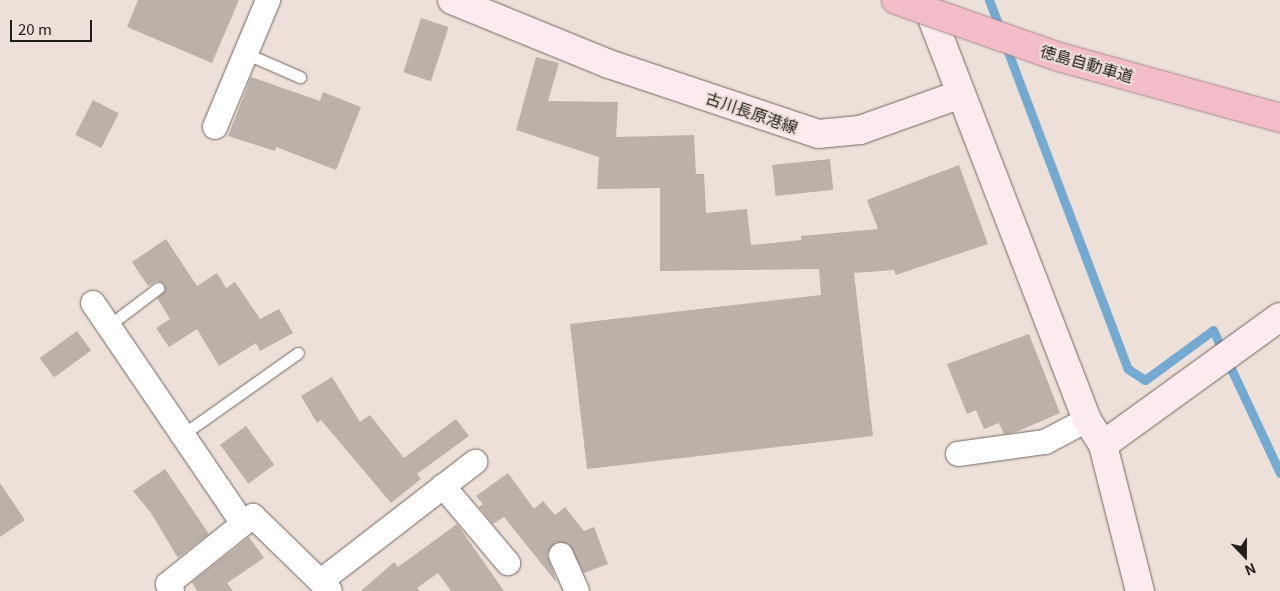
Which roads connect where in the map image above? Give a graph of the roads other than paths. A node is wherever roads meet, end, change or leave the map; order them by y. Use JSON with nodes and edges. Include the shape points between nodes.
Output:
{"nodes":[{"id":1,"x":268,"y":0,"type":"edge"},
{"id":2,"x":452,"y":0,"type":"edge"},
{"id":3,"x":896,"y":0,"type":"edge"},
{"id":4,"x":925,"y":0,"type":"edge"},
{"id":5,"x":247,"y":54,"type":"junction"},
{"id":6,"x":300,"y":78,"type":"dead end"},
{"id":7,"x":961,"y":94,"type":"junction"},
{"id":8,"x":1280,"y":118,"type":"edge"},
{"id":9,"x":215,"y":128,"type":"dead end"},
{"id":10,"x":158,"y":288,"type":"dead end"},
{"id":11,"x":93,"y":303,"type":"dead end"},
{"id":12,"x":1280,"y":317,"type":"edge"},
{"id":13,"x":108,"y":326,"type":"junction"},
{"id":14,"x":298,"y":352,"type":"dead end"},
{"id":15,"x":1087,"y":420,"type":"junction"},
{"id":16,"x":182,"y":434,"type":"junction"},
{"id":17,"x":1104,"y":445,"type":"junction"},
{"id":18,"x":958,"y":454,"type":"dead end"},
{"id":19,"x":475,"y":462,"type":"dead end"},
{"id":20,"x":443,"y":486,"type":"junction"},
{"id":21,"x":243,"y":524,"type":"junction"},
{"id":22,"x":561,"y":555,"type":"dead end"},
{"id":23,"x":508,"y":563,"type":"dead end"},
{"id":24,"x":326,"y":586,"type":"edge"},
{"id":25,"x":172,"y":591,"type":"edge"},
{"id":26,"x":577,"y":591,"type":"edge"},
{"id":27,"x":1140,"y":591,"type":"edge"}],
"edges":[{"from":1,"to":5,"type":"street"},
{"from":2,"to":7,"type":"street","name":"古川長原港線","via":[[609,64],[818,134],[860,130]]},
{"from":3,"to":8,"type":"highway","name":"徳島自動車道","bridge":true,"via":[[1059,57]]},
{"from":4,"to":7,"type":"street"},
{"from":5,"to":6,"type":"lane"},
{"from":5,"to":9,"type":"street"},
{"from":7,"to":15,"type":"street"},
{"from":10,"to":13,"type":"lane"},
{"from":11,"to":13,"type":"street"},
{"from":12,"to":17,"type":"street"},
{"from":13,"to":16,"type":"street"},
{"from":14,"to":16,"type":"lane"},
{"from":15,"to":17,"type":"street"},
{"from":15,"to":18,"type":"street","via":[[1045,442]]},
{"from":16,"to":21,"type":"street"},
{"from":17,"to":27,"type":"street"},
{"from":19,"to":20,"type":"street"},
{"from":20,"to":23,"type":"street"},
{"from":20,"to":24,"type":"street"},
{"from":21,"to":24,"type":"street","via":[[253,516]]},
{"from":21,"to":25,"type":"street","via":[[168,584]]},
{"from":22,"to":26,"type":"street"}]}
